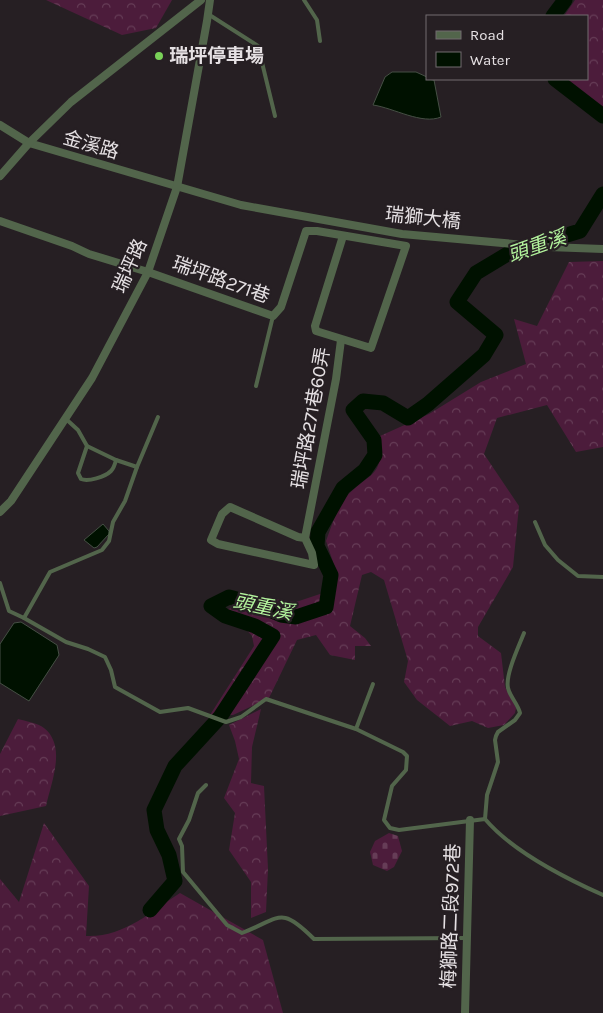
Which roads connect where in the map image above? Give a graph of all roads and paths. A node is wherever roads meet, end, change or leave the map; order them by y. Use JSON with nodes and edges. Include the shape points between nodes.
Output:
{"nodes":[{"id":1,"x":201,"y":0,"type":"edge"},
{"id":2,"x":210,"y":0,"type":"edge"},
{"id":3,"x":304,"y":0,"type":"edge"},
{"id":4,"x":208,"y":14,"type":"junction"},
{"id":5,"x":320,"y":41,"type":"dead end"},
{"id":6,"x":275,"y":116,"type":"dead end"},
{"id":7,"x":0,"y":125,"type":"edge"},
{"id":8,"x":29,"y":143,"type":"junction"},
{"id":9,"x":0,"y":176,"type":"edge"},
{"id":10,"x":177,"y":187,"type":"junction"},
{"id":11,"x":241,"y":205,"type":"joint"},
{"id":12,"x":0,"y":221,"type":"edge"},
{"id":13,"x":343,"y":236,"type":"junction"},
{"id":14,"x":603,"y":250,"type":"edge"},
{"id":15,"x":148,"y":272,"type":"junction"},
{"id":16,"x":273,"y":316,"type":"junction"},
{"id":17,"x":341,"y":340,"type":"junction"},
{"id":18,"x":256,"y":386,"type":"dead end"},
{"id":19,"x":158,"y":418,"type":"dead end"},
{"id":20,"x":66,"y":419,"type":"junction"},
{"id":21,"x":87,"y":446,"type":"junction"},
{"id":22,"x":116,"y":460,"type":"junction"},
{"id":23,"x":137,"y":468,"type":"junction"},
{"id":24,"x":0,"y":512,"type":"edge"},
{"id":25,"x":535,"y":522,"type":"dead end"},
{"id":26,"x":305,"y":538,"type":"junction"},
{"id":27,"x":603,"y":577,"type":"edge"},
{"id":28,"x":0,"y":584,"type":"edge"},
{"id":29,"x":24,"y":618,"type":"junction"},
{"id":30,"x":524,"y":633,"type":"dead end"},
{"id":31,"x":373,"y":684,"type":"dead end"},
{"id":32,"x":356,"y":729,"type":"junction"},
{"id":33,"x":206,"y":785,"type":"dead end"},
{"id":34,"x":485,"y":819,"type":"junction"},
{"id":35,"x":470,"y":820,"type":"junction"},
{"id":36,"x":603,"y":895,"type":"edge"},
{"id":37,"x":467,"y":938,"type":"junction"},
{"id":38,"x":464,"y":1013,"type":"edge"}],
"edges":[{"from":1,"to":8,"type":"street","via":[[71,102]]},
{"from":2,"to":4,"type":"street","name":"瑞坪路"},
{"from":3,"to":5,"type":"lane","via":[[317,20]]},
{"from":4,"to":6,"type":"lane","via":[[258,46]]},
{"from":4,"to":10,"type":"street","name":"瑞坪路"},
{"from":7,"to":8,"type":"street","name":"金溪路"},
{"from":8,"to":9,"type":"street"},
{"from":8,"to":10,"type":"street","name":"金溪路"},
{"from":10,"to":11,"type":"street","name":"金溪路"},
{"from":10,"to":15,"type":"street","name":"瑞坪路"},
{"from":11,"to":14,"type":"street","name":"瑞獅大橋","via":[[402,234]]},
{"from":12,"to":15,"type":"street","name":"瑞坪路271巷"},
{"from":13,"to":16,"type":"street","name":"瑞坪路271巷","via":[[306,231],[281,307]]},
{"from":13,"to":17,"type":"street","name":"瑞坪路271巷60弄","via":[[315,326],[316,331]]},
{"from":13,"to":17,"type":"street","via":[[406,246],[371,348]]},
{"from":15,"to":16,"type":"street","name":"瑞坪路271巷"},
{"from":15,"to":20,"type":"street","name":"瑞坪路","via":[[92,378]]},
{"from":16,"to":18,"type":"lane"},
{"from":17,"to":26,"type":"street","name":"瑞坪路271巷60弄"},
{"from":19,"to":23,"type":"lane"},
{"from":20,"to":21,"type":"lane","via":[[78,430]]},
{"from":20,"to":24,"type":"street","name":"瑞坪路","via":[[11,501]]},
{"from":21,"to":22,"type":"lane"},
{"from":21,"to":22,"type":"lane","via":[[78,473],[81,479],[86,481],[110,472]]},
{"from":22,"to":23,"type":"lane"},
{"from":23,"to":29,"type":"lane","via":[[113,522],[109,541],[102,550],[50,572]]},
{"from":25,"to":27,"type":"lane","via":[[545,545],[558,560],[578,576]]},
{"from":26,"to":26,"type":"street","via":[[230,507],[222,514],[211,540],[314,565]]},
{"from":28,"to":29,"type":"lane","via":[[10,611]]},
{"from":29,"to":32,"type":"lane","via":[[66,642],[105,657],[115,687],[160,712],[188,708],[226,722],[241,717],[266,699]]},
{"from":30,"to":34,"type":"lane","via":[[507,680],[509,693],[520,713],[496,736],[498,762],[487,795]]},
{"from":31,"to":32,"type":"lane"},
{"from":32,"to":35,"type":"lane","via":[[407,756],[406,770],[392,786],[384,820],[390,828],[399,830]]},
{"from":33,"to":37,"type":"lane","via":[[198,793],[179,839],[182,866],[185,876],[233,930],[242,933],[274,918],[285,917],[314,939]]},
{"from":34,"to":35,"type":"lane"},
{"from":34,"to":36,"type":"lane","via":[[496,832],[548,867]]},
{"from":35,"to":37,"type":"street","name":"梅獅路二段972巷"},
{"from":37,"to":38,"type":"street","name":"梅獅路二段972巷"}]}
